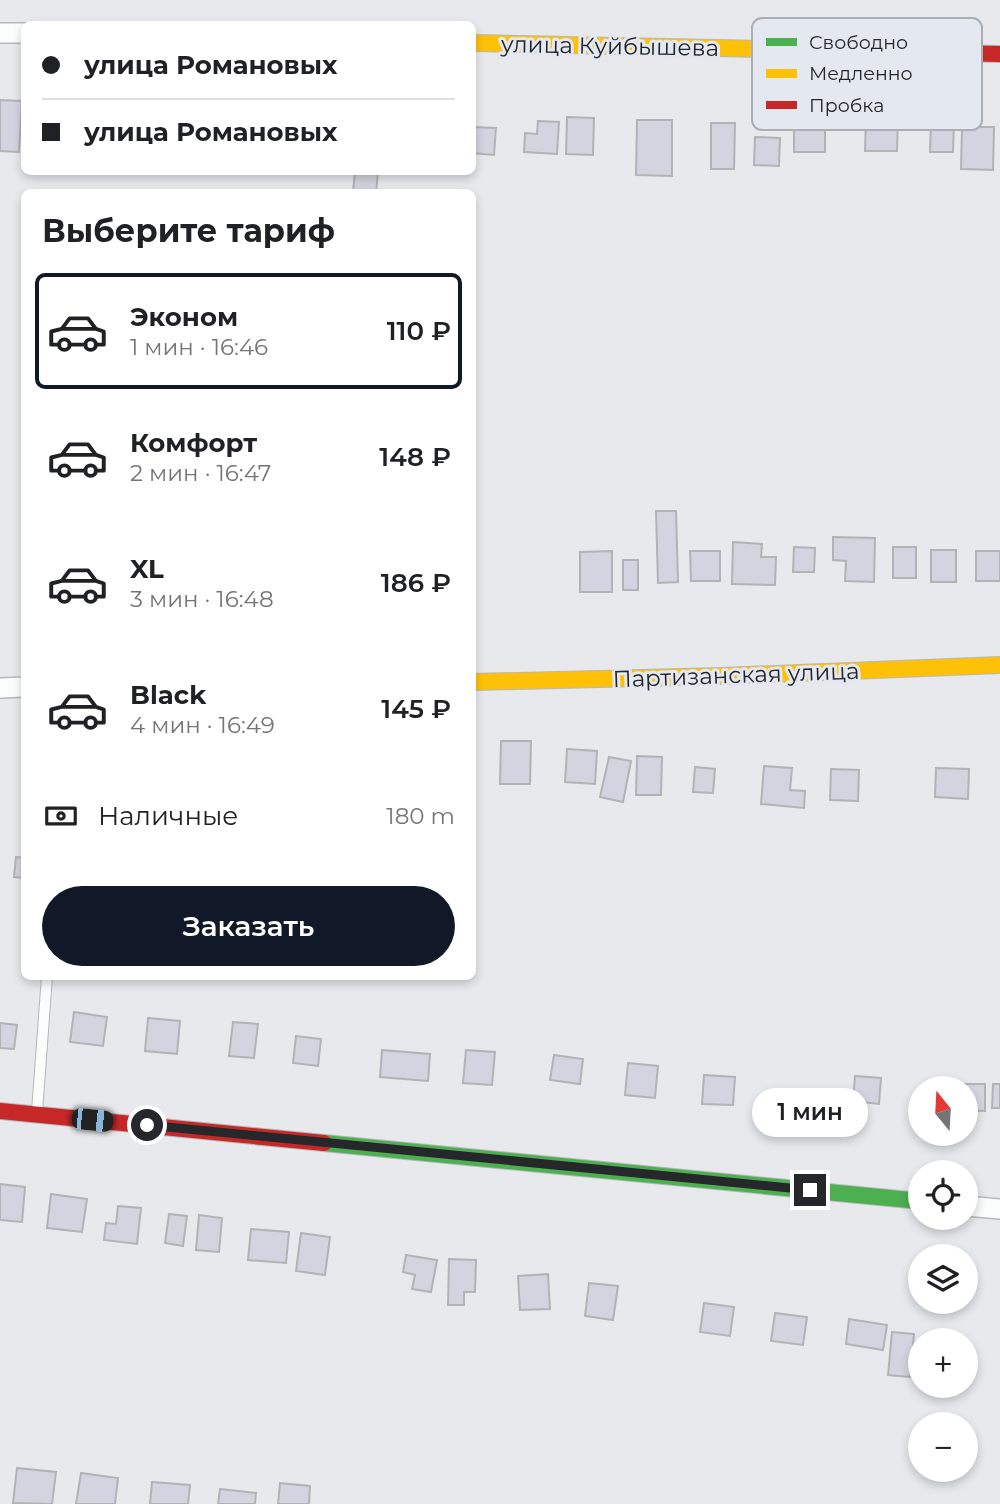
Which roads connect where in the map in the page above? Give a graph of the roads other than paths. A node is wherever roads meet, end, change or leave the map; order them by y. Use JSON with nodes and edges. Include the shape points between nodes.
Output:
{"nodes":[{"id":1,"x":0,"y":33,"type":"edge"},
{"id":2,"x":21,"y":33,"type":"edge"},
{"id":3,"x":476,"y":43,"type":"edge"},
{"id":4,"x":752,"y":49,"type":"edge"},
{"id":5,"x":982,"y":54,"type":"edge"},
{"id":6,"x":1000,"y":54,"type":"edge"},
{"id":7,"x":1000,"y":665,"type":"edge"},
{"id":8,"x":476,"y":682,"type":"edge"},
{"id":9,"x":21,"y":687,"type":"edge"},
{"id":10,"x":0,"y":688,"type":"edge"},
{"id":11,"x":47,"y":980,"type":"edge"},
{"id":12,"x":0,"y":1111,"type":"edge"},
{"id":13,"x":36,"y":1114,"type":"junction"},
{"id":14,"x":908,"y":1200,"type":"edge"},
{"id":15,"x":978,"y":1207,"type":"edge"},
{"id":16,"x":1000,"y":1209,"type":"edge"}],
"edges":[{"from":1,"to":2,"type":"street"},
{"from":3,"to":4,"type":"street","name":"улица Куйбышева"},
{"from":5,"to":6,"type":"street","name":"улица Куйбышева"},
{"from":7,"to":8,"type":"street","name":"Партизанская улица"},
{"from":9,"to":10,"type":"street"},
{"from":11,"to":13,"type":"lane"},
{"from":12,"to":13,"type":"street"},
{"from":13,"to":14,"type":"street"},
{"from":15,"to":16,"type":"street"}]}
